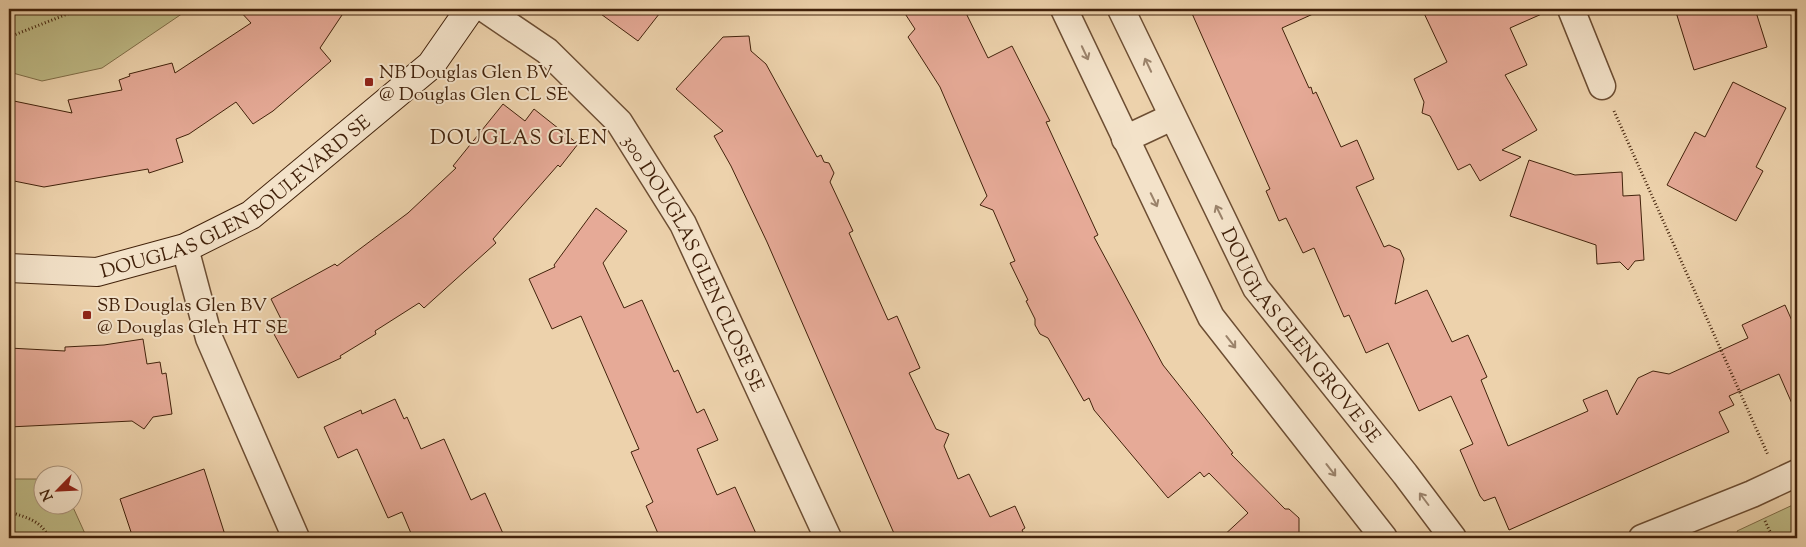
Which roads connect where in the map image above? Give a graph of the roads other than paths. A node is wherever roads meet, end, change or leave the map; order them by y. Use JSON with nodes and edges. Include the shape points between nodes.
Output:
{"nodes":[{"id":1,"x":470,"y":9,"type":"edge"},
{"id":2,"x":485,"y":9,"type":"edge"},
{"id":3,"x":1064,"y":9,"type":"edge"},
{"id":4,"x":1121,"y":9,"type":"edge"},
{"id":5,"x":1571,"y":9,"type":"edge"},
{"id":6,"x":1602,"y":86,"type":"road end"},
{"id":7,"x":1172,"y":117,"type":"junction"},
{"id":8,"x":1125,"y":139,"type":"junction"},
{"id":9,"x":185,"y":248,"type":"junction"},
{"id":10,"x":9,"y":268,"type":"edge"},
{"id":11,"x":1788,"y":477,"type":"edge"},
{"id":12,"x":296,"y":538,"type":"edge"},
{"id":13,"x":828,"y":538,"type":"edge"},
{"id":14,"x":1384,"y":538,"type":"edge"},
{"id":15,"x":1453,"y":538,"type":"edge"},
{"id":16,"x":1642,"y":538,"type":"edge"}],
"edges":[{"from":1,"to":9,"type":"street","name":"DOUGLAS GLEN BOULEVARD SE","via":[[431,65],[336,146],[251,215]]},
{"from":2,"to":13,"type":"street","name":"300 DOUGLAS GLEN CLOSE SE","via":[[547,51],[619,122],[683,224]]},
{"from":3,"to":8,"type":"street","one_way":true},
{"from":7,"to":4,"type":"street","name":"DOUGLAS GLEN GROVE SE","one_way":true},
{"from":5,"to":6,"type":"street"},
{"from":7,"to":8,"type":"street"},
{"from":15,"to":7,"type":"street","name":"DOUGLAS GLEN GROVE SE","one_way":true,"via":[[1256,288]]},
{"from":8,"to":14,"type":"street","one_way":true,"via":[[1211,317]]},
{"from":9,"to":10,"type":"street","name":"DOUGLAS GLEN BOULEVARD SE","via":[[97,272]]},
{"from":9,"to":12,"type":"street","via":[[209,338]]},
{"from":11,"to":16,"type":"street"}]}
